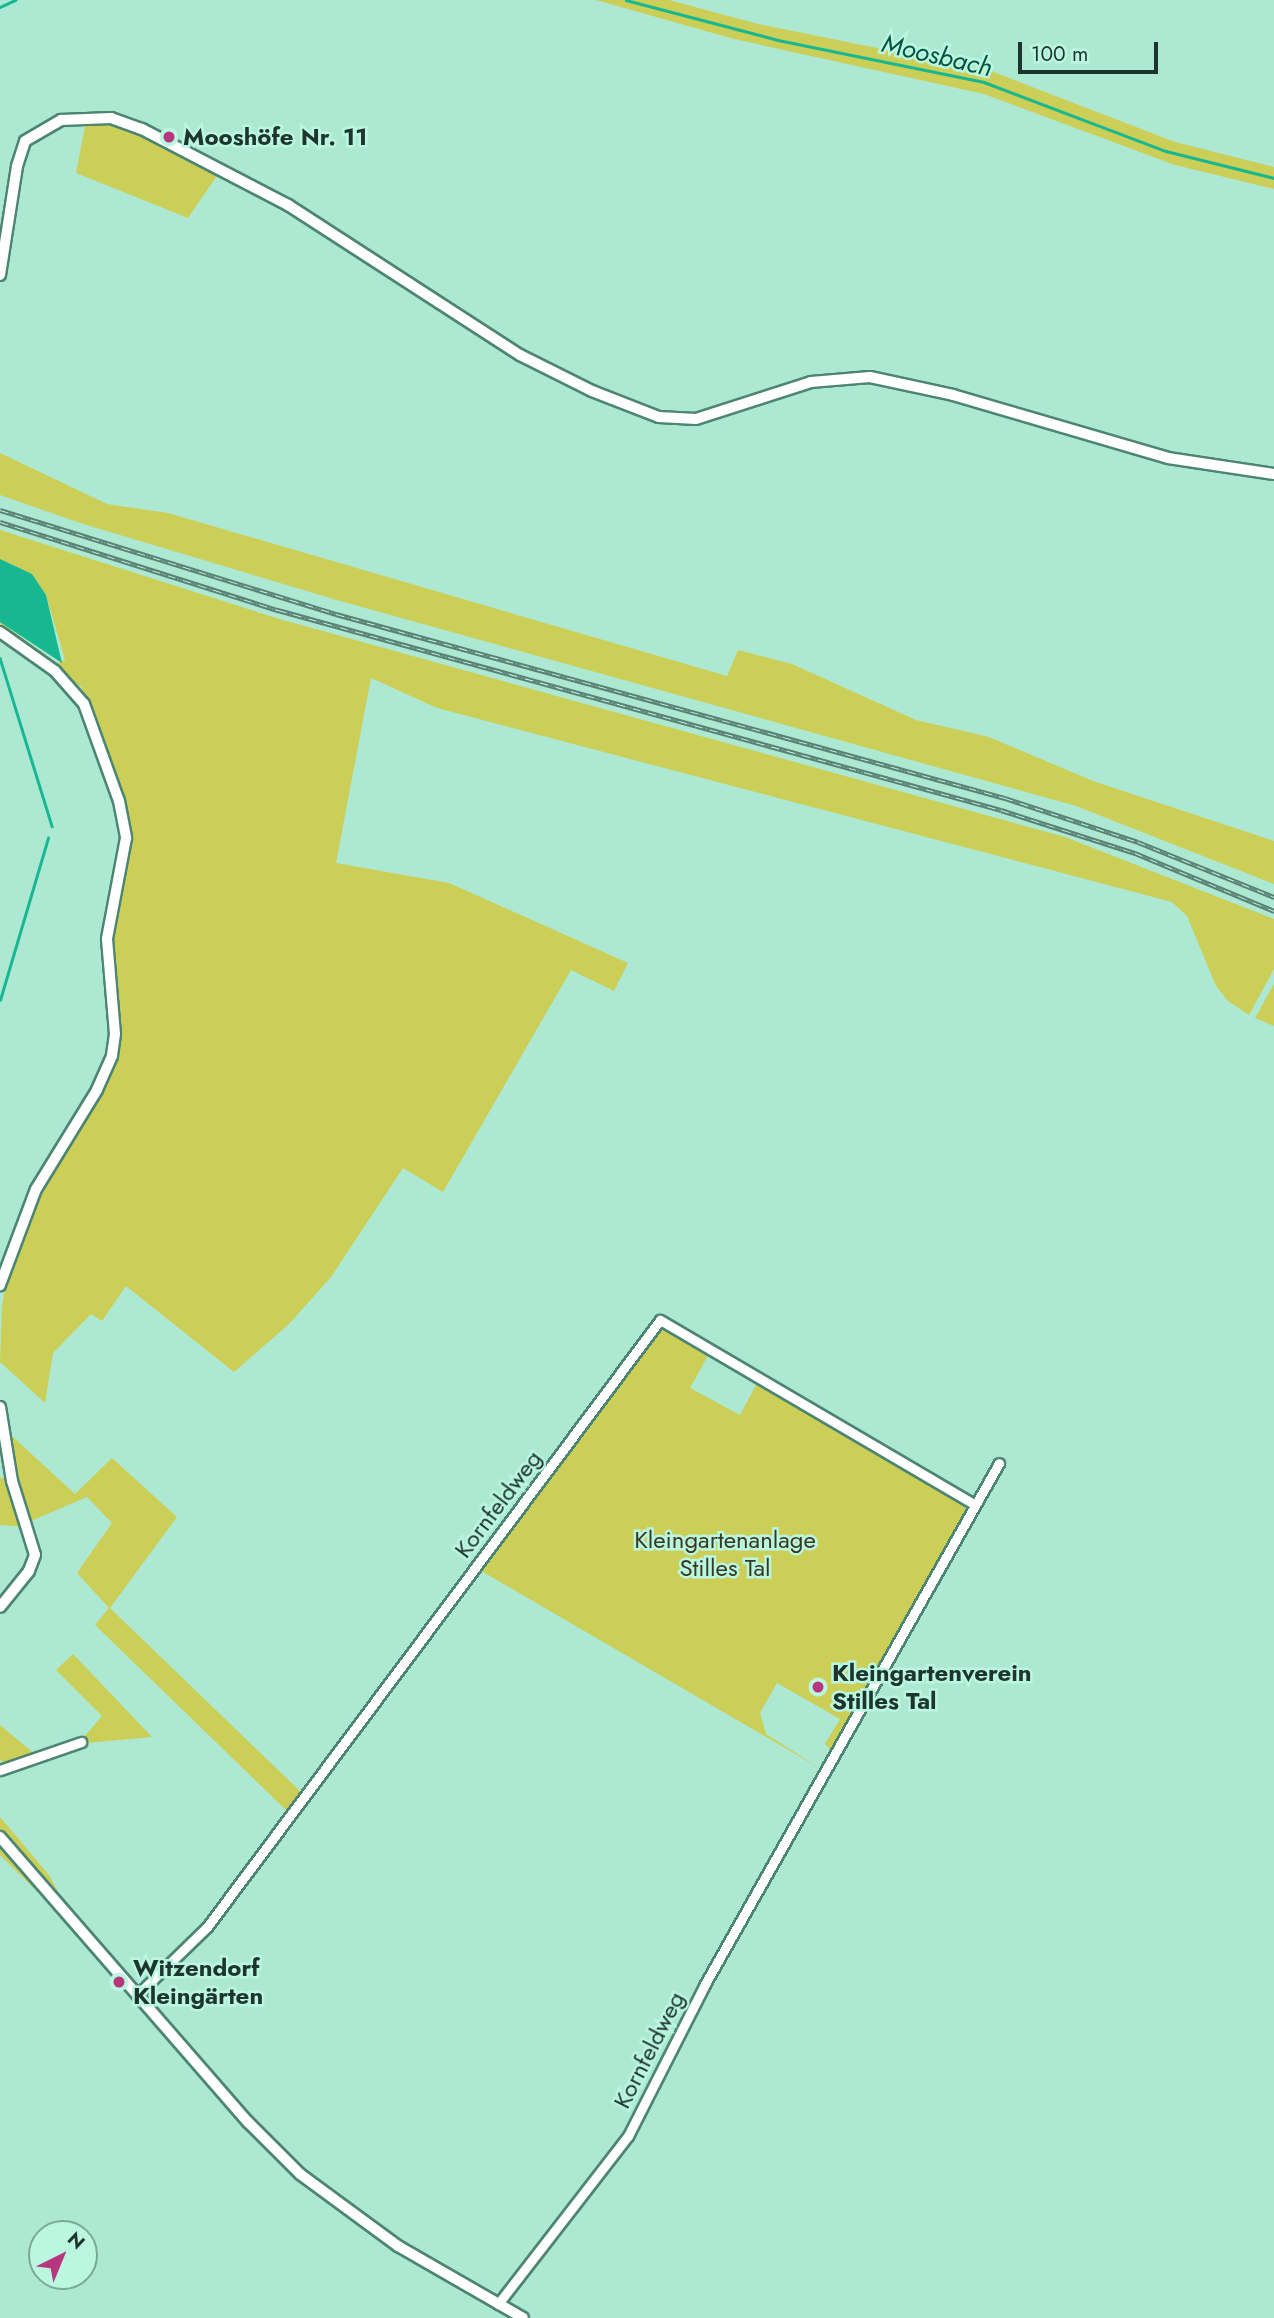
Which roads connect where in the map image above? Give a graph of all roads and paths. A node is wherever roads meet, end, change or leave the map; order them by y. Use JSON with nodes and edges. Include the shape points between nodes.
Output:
{"nodes":[{"id":1,"x":0,"y":275,"type":"edge"},
{"id":2,"x":1274,"y":474,"type":"edge"},
{"id":3,"x":1,"y":633,"type":"edge"},
{"id":4,"x":0,"y":1285,"type":"edge"},
{"id":5,"x":0,"y":1408,"type":"edge"},
{"id":6,"x":999,"y":1463,"type":"dead end"},
{"id":7,"x":975,"y":1505,"type":"junction"},
{"id":8,"x":0,"y":1607,"type":"edge"},
{"id":9,"x":81,"y":1742,"type":"dead end"},
{"id":10,"x":0,"y":1770,"type":"edge"},
{"id":11,"x":0,"y":1837,"type":"edge"},
{"id":12,"x":138,"y":1994,"type":"junction"},
{"id":13,"x":498,"y":2304,"type":"junction"},
{"id":14,"x":523,"y":2318,"type":"edge"}],
"edges":[{"from":1,"to":2,"type":"street","via":[[25,141],[61,120],[111,118],[142,129],[296,209],[520,355],[592,391],[659,417],[696,419],[811,382],[870,377],[953,395],[1178,460]]},
{"from":3,"to":4,"type":"street","via":[[61,676],[84,704],[119,801],[125,849],[107,939],[115,1034],[112,1056],[97,1090],[36,1189]]},
{"from":5,"to":8,"type":"street","via":[[12,1480],[35,1555]]},
{"from":6,"to":7,"type":"street","name":"Kornfeldweg"},
{"from":7,"to":12,"type":"street","name":"Kornfeldweg","via":[[660,1320],[207,1927]]},
{"from":7,"to":13,"type":"street","name":"Kornfeldweg","via":[[705,1984],[623,2143]]},
{"from":9,"to":10,"type":"street"},
{"from":11,"to":12,"type":"street"},
{"from":12,"to":13,"type":"street","via":[[248,2122],[300,2174],[390,2241]]},
{"from":13,"to":14,"type":"street"}]}
